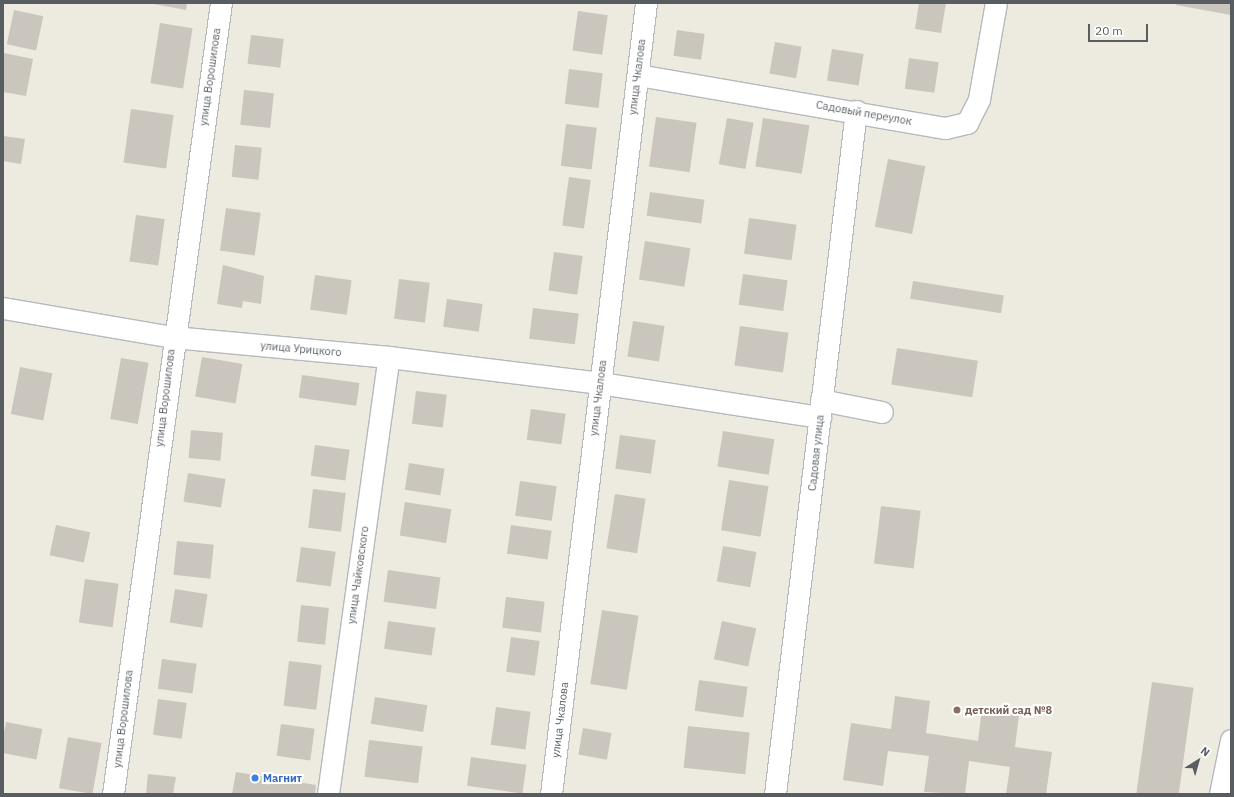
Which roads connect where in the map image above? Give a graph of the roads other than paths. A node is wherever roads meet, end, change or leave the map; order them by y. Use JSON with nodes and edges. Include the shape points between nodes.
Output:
{"nodes":[{"id":1,"x":221,"y":3,"type":"edge"},
{"id":2,"x":646,"y":3,"type":"edge"},
{"id":3,"x":996,"y":3,"type":"edge"},
{"id":4,"x":638,"y":75,"type":"junction"},
{"id":5,"x":856,"y":111,"type":"junction"},
{"id":6,"x":3,"y":308,"type":"edge"},
{"id":7,"x":173,"y":337,"type":"junction"},
{"id":8,"x":389,"y":357,"type":"junction"},
{"id":9,"x":600,"y":383,"type":"junction"},
{"id":10,"x":821,"y":409,"type":"junction"},
{"id":11,"x":882,"y":412,"type":"dead end"},
{"id":12,"x":1231,"y":740,"type":"edge"},
{"id":13,"x":113,"y":794,"type":"edge"},
{"id":14,"x":328,"y":794,"type":"edge"},
{"id":15,"x":551,"y":794,"type":"edge"},
{"id":16,"x":775,"y":794,"type":"edge"},
{"id":17,"x":1220,"y":794,"type":"edge"}],
"edges":[{"from":1,"to":7,"type":"street","name":"улица Ворошилова"},
{"from":2,"to":4,"type":"street","name":"улица Чкалова"},
{"from":3,"to":5,"type":"street","name":"Садовый переулок","via":[[979,100],[967,123],[944,128]]},
{"from":4,"to":5,"type":"street","name":"Садовый переулок"},
{"from":4,"to":9,"type":"street","name":"улица Чкалова"},
{"from":5,"to":10,"type":"street","name":"Садовая улица"},
{"from":6,"to":7,"type":"street","name":"улица Урицкого"},
{"from":7,"to":8,"type":"street","name":"улица Урицкого"},
{"from":7,"to":13,"type":"street","name":"улица Ворошилова"},
{"from":8,"to":9,"type":"street","name":"улица Урицкого"},
{"from":8,"to":14,"type":"street","name":"улица Чайковского"},
{"from":9,"to":10,"type":"street","name":"улица Урицкого"},
{"from":9,"to":15,"type":"street","name":"улица Чкалова"},
{"from":10,"to":11,"type":"street","name":"улица Урицкого"},
{"from":10,"to":16,"type":"street","name":"Садовая улица"},
{"from":12,"to":17,"type":"street"}]}
